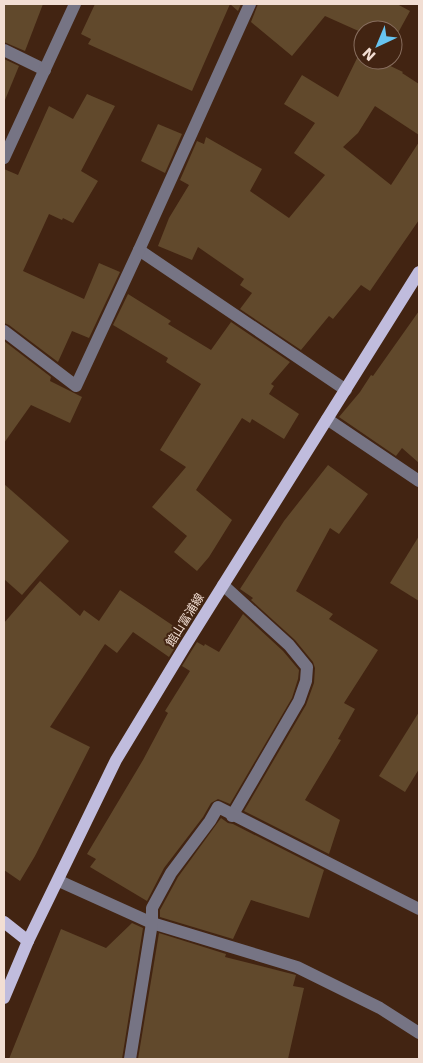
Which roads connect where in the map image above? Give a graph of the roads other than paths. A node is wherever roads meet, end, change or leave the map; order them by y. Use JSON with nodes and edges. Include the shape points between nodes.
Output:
{"nodes":[{"id":1,"x":75,"y":4,"type":"edge"},
{"id":2,"x":250,"y":4,"type":"edge"},
{"id":3,"x":4,"y":50,"type":"edge"},
{"id":4,"x":45,"y":70,"type":"junction"},
{"id":5,"x":4,"y":158,"type":"edge"},
{"id":6,"x":139,"y":250,"type":"junction"},
{"id":7,"x":419,"y":272,"type":"edge"},
{"id":8,"x":4,"y":331,"type":"edge"},
{"id":9,"x":346,"y":390,"type":"junction"},
{"id":10,"x":327,"y":419,"type":"junction"},
{"id":11,"x":419,"y":480,"type":"edge"},
{"id":12,"x":223,"y":585,"type":"junction"},
{"id":13,"x":232,"y":816,"type":"junction"},
{"id":14,"x":59,"y":881,"type":"junction"},
{"id":15,"x":419,"y":909,"type":"edge"},
{"id":16,"x":4,"y":922,"type":"edge"},
{"id":17,"x":152,"y":923,"type":"junction"},
{"id":18,"x":28,"y":941,"type":"junction"},
{"id":19,"x":4,"y":998,"type":"edge"},
{"id":20,"x":419,"y":1033,"type":"edge"},
{"id":21,"x":130,"y":1059,"type":"edge"}],
"edges":[{"from":1,"to":4,"type":"street"},
{"from":2,"to":6,"type":"street"},
{"from":3,"to":4,"type":"street"},
{"from":4,"to":5,"type":"street"},
{"from":6,"to":8,"type":"street","via":[[76,386]]},
{"from":6,"to":9,"type":"street"},
{"from":7,"to":9,"type":"main road","name":"館山富浦線"},
{"from":9,"to":10,"type":"main road","name":"館山富浦線"},
{"from":10,"to":11,"type":"street"},
{"from":10,"to":12,"type":"main road","name":"館山富浦線"},
{"from":12,"to":13,"type":"street","via":[[289,645],[307,667],[299,700]]},
{"from":12,"to":14,"type":"main road","name":"館山富浦線","via":[[116,760]]},
{"from":13,"to":15,"type":"street"},
{"from":13,"to":17,"type":"street","via":[[218,807],[171,872],[152,908]]},
{"from":14,"to":17,"type":"street"},
{"from":14,"to":18,"type":"main road","name":"館山富浦線"},
{"from":16,"to":18,"type":"main road"},
{"from":17,"to":20,"type":"street","via":[[297,967],[380,1008]]},
{"from":17,"to":21,"type":"street"},
{"from":18,"to":19,"type":"main road","name":"館山富浦線"}]}
